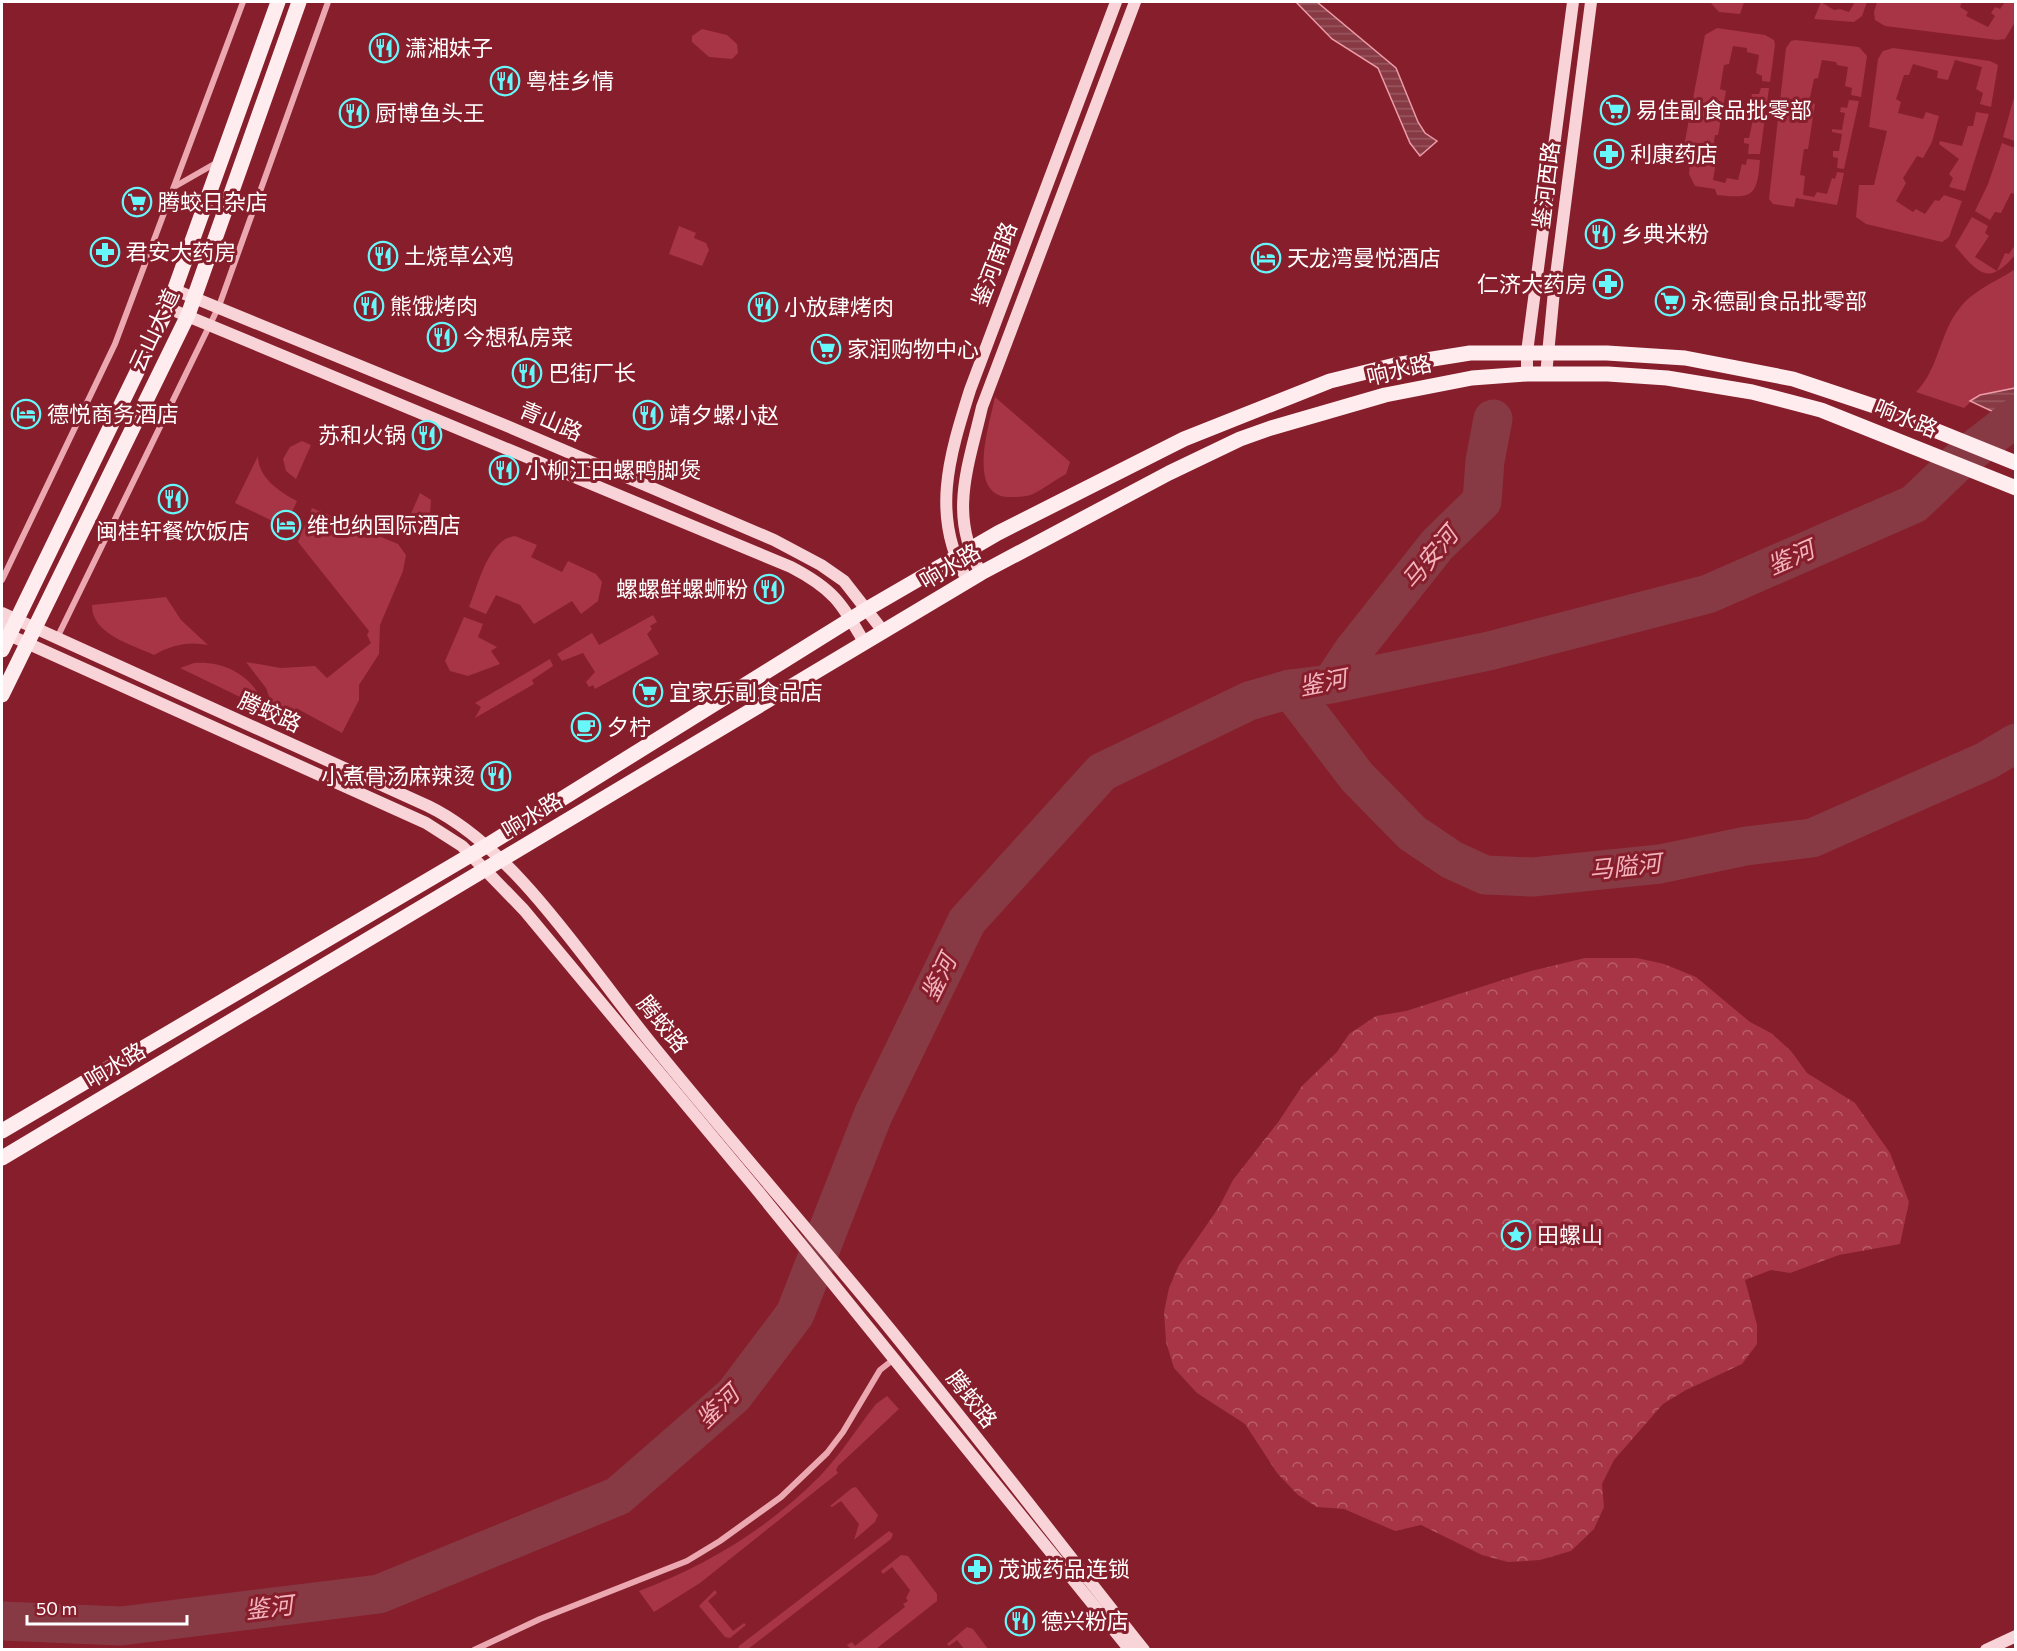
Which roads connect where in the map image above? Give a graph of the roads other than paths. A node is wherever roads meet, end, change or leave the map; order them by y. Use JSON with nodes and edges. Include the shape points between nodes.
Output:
{"nodes":[{"id":1,"x":243,"y":2,"type":"edge"},
{"id":2,"x":278,"y":2,"type":"edge"},
{"id":3,"x":299,"y":2,"type":"edge"},
{"id":4,"x":328,"y":2,"type":"edge"},
{"id":5,"x":1116,"y":2,"type":"edge"},
{"id":6,"x":1135,"y":2,"type":"edge"},
{"id":7,"x":1573,"y":2,"type":"edge"},
{"id":8,"x":1591,"y":2,"type":"edge"},
{"id":9,"x":222,"y":160,"type":"junction"},
{"id":10,"x":174,"y":187,"type":"junction"},
{"id":11,"x":175,"y":290,"type":"junction"},
{"id":12,"x":195,"y":297,"type":"junction"},
{"id":13,"x":219,"y":306,"type":"junction"},
{"id":14,"x":168,"y":308,"type":"junction"},
{"id":15,"x":188,"y":315,"type":"junction"},
{"id":16,"x":210,"y":323,"type":"junction"},
{"id":17,"x":1527,"y":352,"type":"junction"},
{"id":18,"x":1548,"y":353,"type":"junction"},
{"id":19,"x":1527,"y":374,"type":"junction"},
{"id":20,"x":1546,"y":375,"type":"junction"},
{"id":21,"x":2016,"y":463,"type":"edge"},
{"id":22,"x":2016,"y":488,"type":"edge"},
{"id":23,"x":968,"y":550,"type":"junction"},
{"id":24,"x":954,"y":558,"type":"junction"},
{"id":25,"x":974,"y":577,"type":"junction"},
{"id":26,"x":2,"y":580,"type":"edge"},
{"id":27,"x":867,"y":609,"type":"junction"},
{"id":28,"x":2,"y":614,"type":"edge"},
{"id":29,"x":851,"y":619,"type":"junction"},
{"id":30,"x":17,"y":621,"type":"junction"},
{"id":31,"x":35,"y":629,"type":"junction"},
{"id":32,"x":5,"y":630,"type":"edge"},
{"id":33,"x":883,"y":631,"type":"junction"},
{"id":34,"x":57,"y":638,"type":"junction"},
{"id":35,"x":864,"y":642,"type":"junction"},
{"id":36,"x":27,"y":643,"type":"junction"},
{"id":37,"x":2,"y":650,"type":"edge"},
{"id":38,"x":2,"y":695,"type":"edge"},
{"id":39,"x":486,"y":846,"type":"junction"},
{"id":40,"x":471,"y":855,"type":"junction"},
{"id":41,"x":501,"y":861,"type":"junction"},
{"id":42,"x":487,"y":870,"type":"junction"},
{"id":43,"x":2,"y":1131,"type":"edge"},
{"id":44,"x":2,"y":1158,"type":"edge"},
{"id":45,"x":758,"y":1181,"type":"junction"},
{"id":46,"x":894,"y":1358,"type":"junction"},
{"id":47,"x":2016,"y":1636,"type":"edge"},
{"id":48,"x":2002,"y":1647,"type":"edge"},
{"id":49,"x":474,"y":1650,"type":"edge"},
{"id":50,"x":1130,"y":1650,"type":"edge"},
{"id":51,"x":1144,"y":1650,"type":"edge"},
{"id":52,"x":1986,"y":1650,"type":"edge"}],
"edges":[{"from":1,"to":10,"type":"street"},
{"from":2,"to":9,"type":"main road","name":"云山大道"},
{"from":3,"to":12,"type":"main road","name":"云山大道"},
{"from":4,"to":13,"type":"street"},
{"from":5,"to":24,"type":"main road","name":"鉴河南路","via":[[964,408],[945,503]]},
{"from":6,"to":23,"type":"main road","name":"鉴河南路","via":[[982,407],[968,464],[963,506]]},
{"from":7,"to":17,"type":"main road","name":"鉴河西路"},
{"from":8,"to":18,"type":"main road","name":"鉴河西路"},
{"from":9,"to":10,"type":"street"},
{"from":9,"to":11,"type":"main road","name":"云山大道"},
{"from":10,"to":26,"type":"street","via":[[115,344]]},
{"from":11,"to":12,"type":"main road","name":"青山路"},
{"from":11,"to":14,"type":"main road","name":"云山大道"},
{"from":12,"to":13,"type":"main road","name":"青山路"},
{"from":12,"to":15,"type":"main road","name":"云山大道"},
{"from":13,"to":16,"type":"street"},
{"from":13,"to":27,"type":"main road","name":"青山路","via":[[774,540],[844,581]]},
{"from":14,"to":15,"type":"main road","name":"青山路"},
{"from":14,"to":30,"type":"main road","name":"云山大道"},
{"from":15,"to":16,"type":"main road","name":"青山路"},
{"from":15,"to":31,"type":"main road","name":"云山大道"},
{"from":16,"to":29,"type":"main road","name":"青山路","via":[[791,567],[827,589]]},
{"from":16,"to":34,"type":"street"},
{"from":17,"to":18,"type":"main road","name":"响水路"},
{"from":17,"to":19,"type":"main road","name":"鉴河西路"},
{"from":17,"to":23,"type":"main road","name":"响水路","via":[[1470,353],[1395,365],[1300,392],[1184,439]]},
{"from":18,"to":20,"type":"main road","name":"鉴河西路"},
{"from":18,"to":21,"type":"main road","name":"响水路","via":[[1651,355],[1721,363],[1793,379],[1880,408]]},
{"from":19,"to":20,"type":"main road","name":"响水路"},
{"from":19,"to":25,"type":"main road","name":"响水路","via":[[1423,386],[1314,414],[1240,439],[1152,481]]},
{"from":20,"to":22,"type":"main road","name":"响水路","via":[[1608,374],[1710,384],[1780,398],[1868,426]]},
{"from":23,"to":24,"type":"main road","name":"响水路"},
{"from":23,"to":25,"type":"main road","name":"鉴河南路"},
{"from":24,"to":25,"type":"main road","name":"鉴河南路"},
{"from":24,"to":27,"type":"main road","name":"响水路"},
{"from":25,"to":33,"type":"main road","name":"响水路"},
{"from":27,"to":29,"type":"main road","name":"响水路"},
{"from":27,"to":33,"type":"main road","name":"青山路"},
{"from":28,"to":30,"type":"main road","name":"腾蛟路"},
{"from":29,"to":35,"type":"main road","name":"青山路"},
{"from":29,"to":39,"type":"main road","name":"响水路"},
{"from":30,"to":31,"type":"main road","name":"腾蛟路"},
{"from":30,"to":32,"type":"main road","name":"云山大道"},
{"from":31,"to":34,"type":"main road","name":"腾蛟路"},
{"from":31,"to":36,"type":"main road","name":"云山大道"},
{"from":32,"to":36,"type":"main road","name":"腾蛟路"},
{"from":32,"to":37,"type":"main road","name":"云山大道"},
{"from":33,"to":35,"type":"main road","name":"响水路"},
{"from":34,"to":39,"type":"main road","name":"腾蛟路","via":[[428,806],[448,816]]},
{"from":35,"to":41,"type":"main road","name":"响水路"},
{"from":36,"to":38,"type":"main road","name":"云山大道"},
{"from":36,"to":40,"type":"main road","name":"腾蛟路","via":[[426,823]]},
{"from":39,"to":40,"type":"main road","name":"响水路"},
{"from":39,"to":41,"type":"main road","name":"腾蛟路"},
{"from":40,"to":42,"type":"main road","name":"腾蛟路"},
{"from":40,"to":43,"type":"main road","name":"响水路"},
{"from":41,"to":42,"type":"main road","name":"响水路"},
{"from":41,"to":45,"type":"main road","name":"腾蛟路","via":[[538,900]]},
{"from":42,"to":44,"type":"main road","name":"响水路"},
{"from":42,"to":45,"type":"main road","name":"腾蛟路"},
{"from":45,"to":46,"type":"main road","name":"腾蛟路"},
{"from":45,"to":51,"type":"main road","name":"腾蛟路","via":[[879,1316]]},
{"from":46,"to":49,"type":"street","via":[[880,1370],[827,1454],[781,1497],[727,1535],[687,1561],[540,1619]]},
{"from":46,"to":50,"type":"main road","name":"腾蛟路"},
{"from":47,"to":48,"type":"main road"},
{"from":48,"to":52,"type":"main road"}]}
